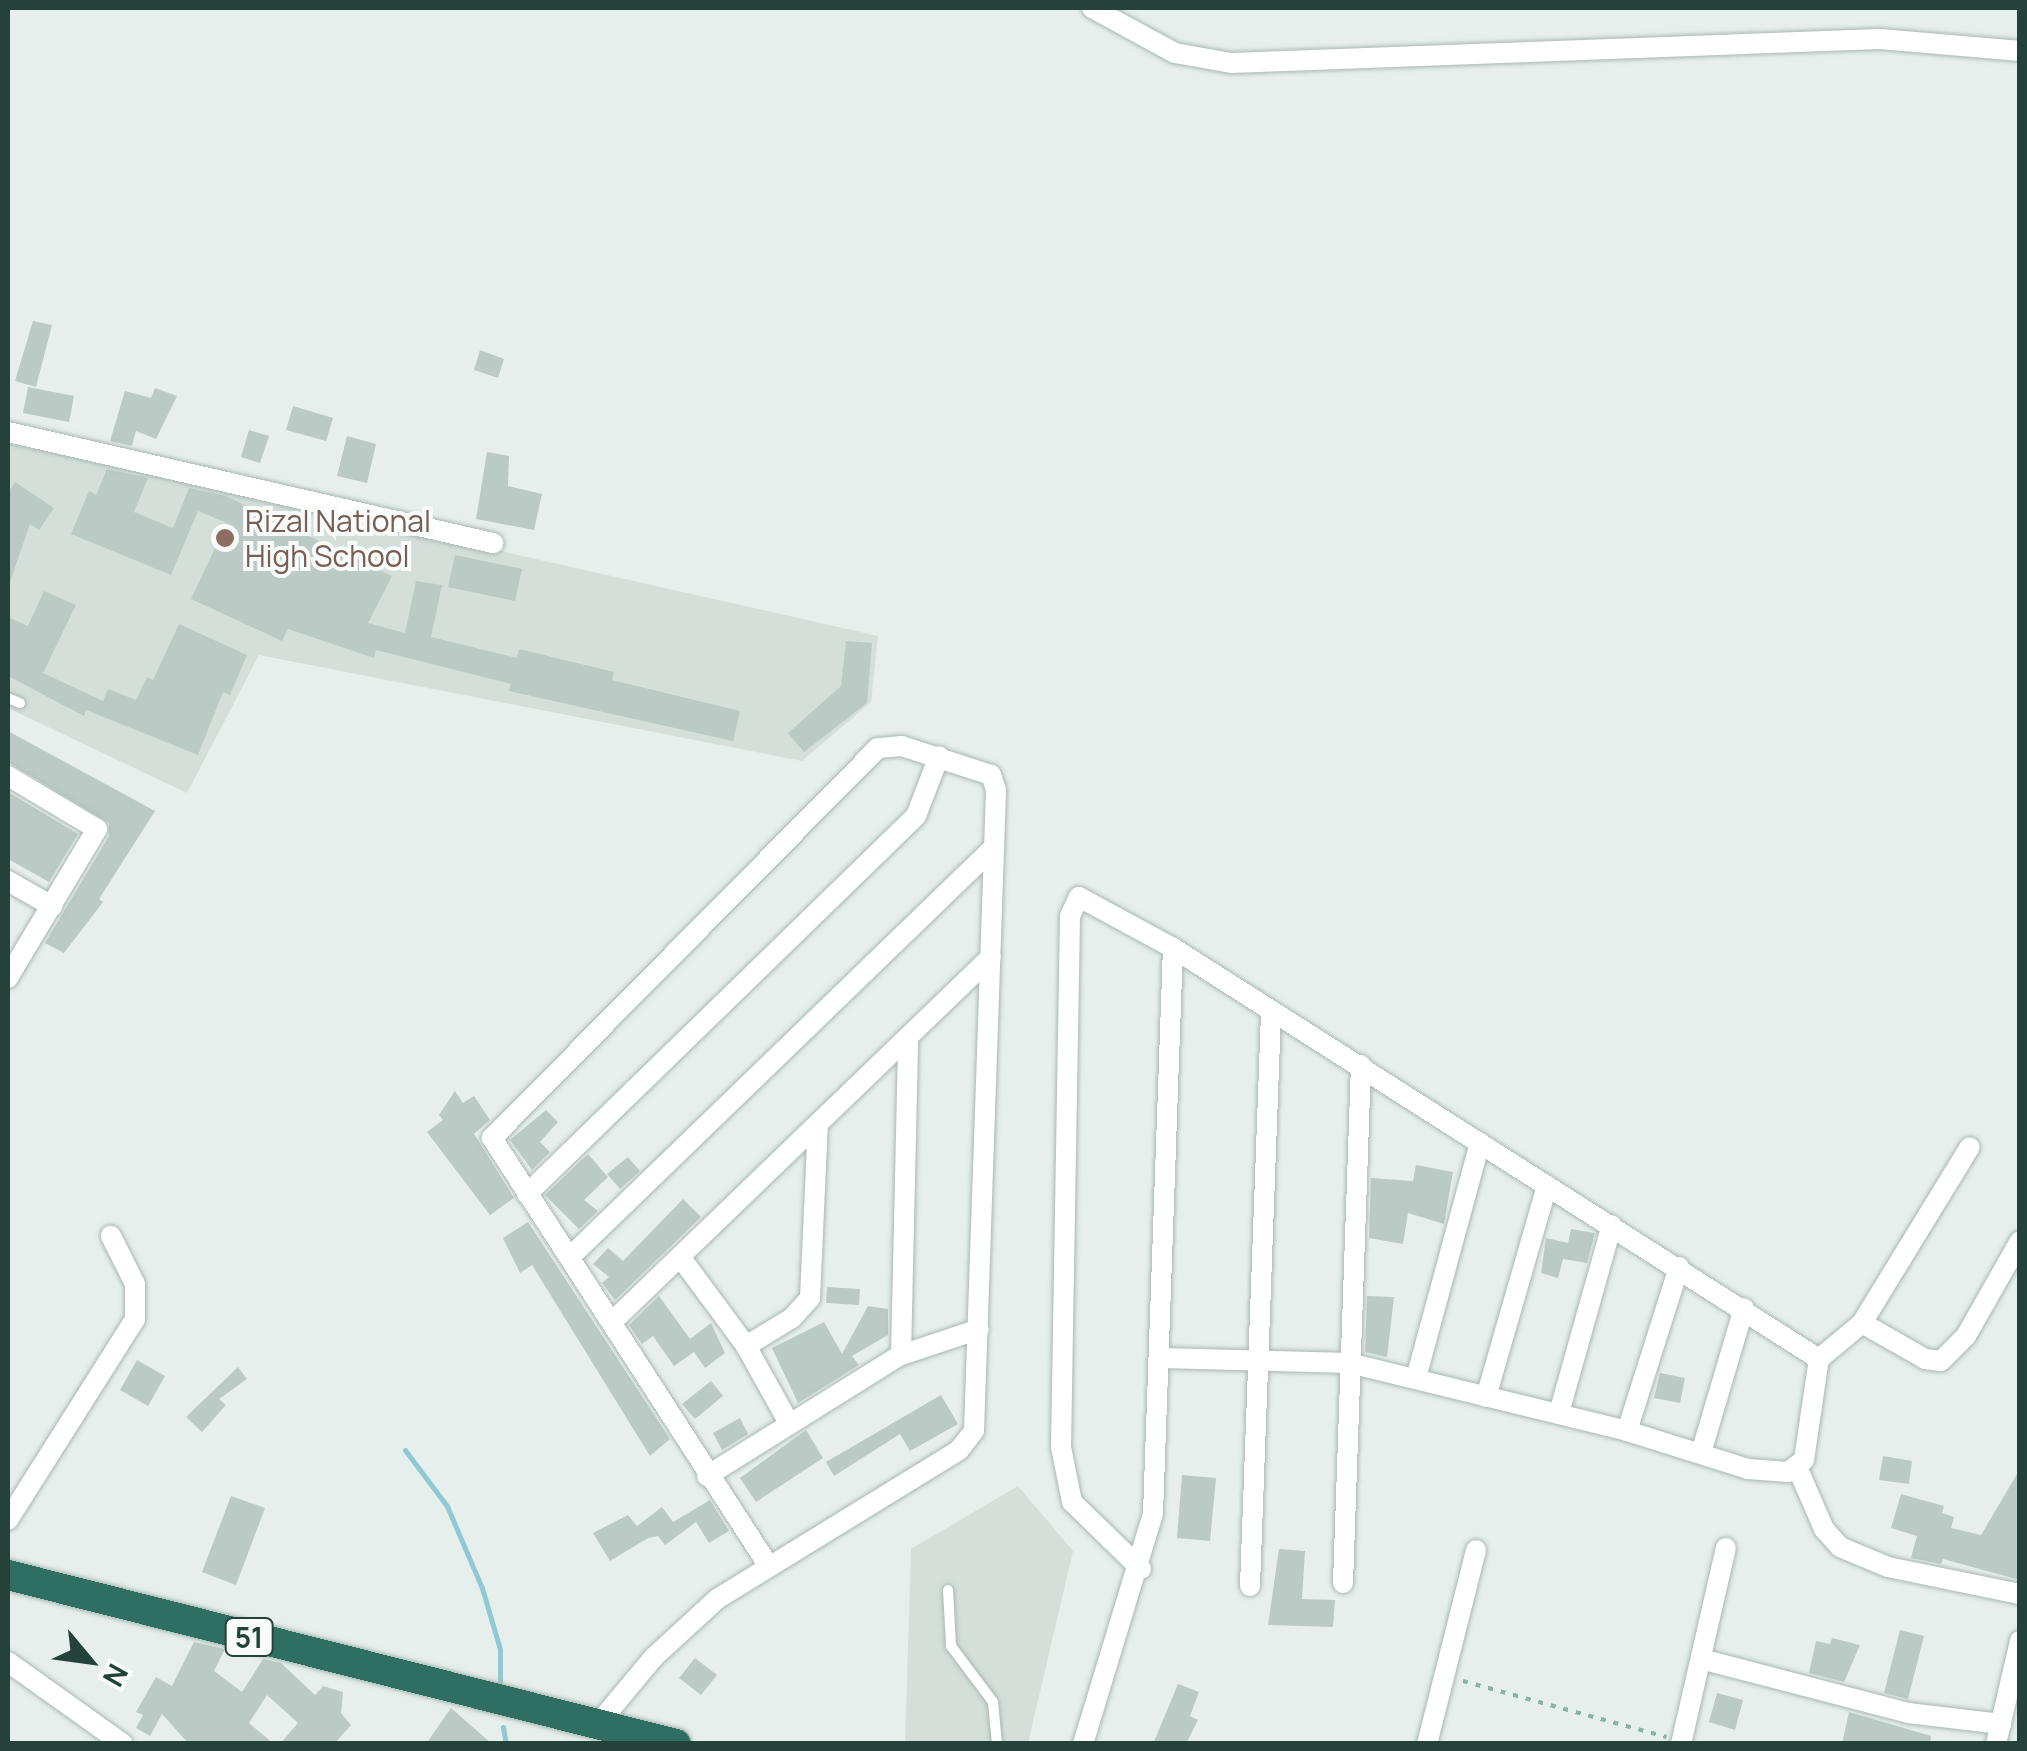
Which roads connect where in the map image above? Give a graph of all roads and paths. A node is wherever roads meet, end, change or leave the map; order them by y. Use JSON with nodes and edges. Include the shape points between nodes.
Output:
{"nodes":[{"id":1,"x":1092,"y":8,"type":"edge"},
{"id":2,"x":2020,"y":52,"type":"edge"},
{"id":3,"x":8,"y":432,"type":"edge"},
{"id":4,"x":493,"y":543,"type":"dead end"},
{"id":5,"x":8,"y":698,"type":"edge"},
{"id":6,"x":20,"y":703,"type":"dead end"},
{"id":7,"x":939,"y":756,"type":"junction"},
{"id":8,"x":8,"y":776,"type":"edge"},
{"id":9,"x":991,"y":850,"type":"junction"},
{"id":10,"x":8,"y":882,"type":"edge"},
{"id":11,"x":52,"y":906,"type":"junction"},
{"id":12,"x":1173,"y":948,"type":"junction"},
{"id":13,"x":991,"y":957,"type":"junction"},
{"id":14,"x":8,"y":978,"type":"edge"},
{"id":15,"x":1271,"y":1012,"type":"junction"},
{"id":16,"x":908,"y":1037,"type":"junction"},
{"id":17,"x":1361,"y":1065,"type":"junction"},
{"id":18,"x":818,"y":1125,"type":"junction"},
{"id":19,"x":1480,"y":1143,"type":"junction"},
{"id":20,"x":1970,"y":1147,"type":"dead end"},
{"id":21,"x":1547,"y":1186,"type":"junction"},
{"id":22,"x":527,"y":1194,"type":"junction"},
{"id":23,"x":1612,"y":1225,"type":"junction"},
{"id":24,"x":111,"y":1236,"type":"dead end"},
{"id":25,"x":2020,"y":1241,"type":"edge"},
{"id":26,"x":570,"y":1257,"type":"junction"},
{"id":27,"x":681,"y":1258,"type":"junction"},
{"id":28,"x":1679,"y":1267,"type":"junction"},
{"id":29,"x":1744,"y":1308,"type":"junction"},
{"id":30,"x":614,"y":1320,"type":"junction"},
{"id":31,"x":1862,"y":1323,"type":"junction"},
{"id":32,"x":978,"y":1328,"type":"junction"},
{"id":33,"x":746,"y":1346,"type":"junction"},
{"id":34,"x":901,"y":1355,"type":"junction"},
{"id":35,"x":1162,"y":1358,"type":"junction"},
{"id":36,"x":1819,"y":1359,"type":"junction"},
{"id":37,"x":1260,"y":1360,"type":"junction"},
{"id":38,"x":1348,"y":1363,"type":"junction"},
{"id":39,"x":1416,"y":1378,"type":"junction"},
{"id":40,"x":1486,"y":1397,"type":"junction"},
{"id":41,"x":1559,"y":1413,"type":"junction"},
{"id":42,"x":789,"y":1423,"type":"junction"},
{"id":43,"x":1628,"y":1431,"type":"junction"},
{"id":44,"x":1701,"y":1453,"type":"junction"},
{"id":45,"x":1797,"y":1467,"type":"junction"},
{"id":46,"x":707,"y":1476,"type":"junction"},
{"id":47,"x":9,"y":1512,"type":"edge"},
{"id":48,"x":1726,"y":1548,"type":"dead end"},
{"id":49,"x":1476,"y":1550,"type":"dead end"},
{"id":50,"x":768,"y":1565,"type":"junction"},
{"id":51,"x":1141,"y":1569,"type":"junction"},
{"id":52,"x":8,"y":1575,"type":"edge"},
{"id":53,"x":1342,"y":1584,"type":"dead end"},
{"id":54,"x":1250,"y":1586,"type":"dead end"},
{"id":55,"x":948,"y":1590,"type":"dead end"},
{"id":56,"x":2020,"y":1594,"type":"edge"},
{"id":57,"x":2020,"y":1641,"type":"edge"},
{"id":58,"x":1701,"y":1659,"type":"junction"},
{"id":59,"x":8,"y":1662,"type":"edge"},
{"id":60,"x":1444,"y":1676,"type":"junction"},
{"id":61,"x":617,"y":1733,"type":"edge"},
{"id":62,"x":1999,"y":1734,"type":"edge"},
{"id":63,"x":1681,"y":1742,"type":"edge"},
{"id":64,"x":123,"y":1744,"type":"edge"},
{"id":65,"x":676,"y":1744,"type":"edge"},
{"id":66,"x":997,"y":1744,"type":"edge"},
{"id":67,"x":1083,"y":1744,"type":"edge"},
{"id":68,"x":1427,"y":1744,"type":"edge"}],
"edges":[{"from":1,"to":2,"type":"street","via":[[1175,53],[1232,63],[1880,39],[1967,42]]},
{"from":3,"to":4,"type":"street"},
{"from":5,"to":6,"type":"lane"},
{"from":7,"to":9,"type":"street","via":[[995,780]]},
{"from":7,"to":22,"type":"street","via":[[916,816]]},
{"from":7,"to":22,"type":"street","via":[[902,746],[878,748],[496,1128],[494,1146]]},
{"from":8,"to":11,"type":"street","via":[[97,828]]},
{"from":9,"to":13,"type":"street"},
{"from":9,"to":26,"type":"street"},
{"from":10,"to":11,"type":"street"},
{"from":11,"to":14,"type":"street"},
{"from":12,"to":15,"type":"street"},
{"from":12,"to":35,"type":"street"},
{"from":12,"to":51,"type":"street","via":[[1106,908],[1074,900],[1061,1446],[1072,1502]]},
{"from":13,"to":16,"type":"street"},
{"from":13,"to":32,"type":"street"},
{"from":15,"to":17,"type":"street"},
{"from":15,"to":37,"type":"street"},
{"from":16,"to":18,"type":"street"},
{"from":16,"to":34,"type":"street"},
{"from":17,"to":19,"type":"street"},
{"from":17,"to":38,"type":"street"},
{"from":18,"to":27,"type":"street"},
{"from":18,"to":33,"type":"street","via":[[810,1298],[792,1318]]},
{"from":19,"to":21,"type":"street"},
{"from":19,"to":39,"type":"street"},
{"from":20,"to":31,"type":"street"},
{"from":21,"to":23,"type":"street"},
{"from":21,"to":40,"type":"street"},
{"from":22,"to":26,"type":"street"},
{"from":23,"to":28,"type":"street"},
{"from":23,"to":41,"type":"street"},
{"from":24,"to":47,"type":"street","via":[[134,1284],[135,1319]]},
{"from":25,"to":31,"type":"street","via":[[1966,1336],[1941,1361],[1925,1359]]},
{"from":26,"to":30,"type":"street"},
{"from":27,"to":30,"type":"street"},
{"from":27,"to":33,"type":"street"},
{"from":28,"to":29,"type":"street"},
{"from":28,"to":43,"type":"street"},
{"from":29,"to":36,"type":"street"},
{"from":29,"to":44,"type":"street"},
{"from":30,"to":46,"type":"street"},
{"from":31,"to":36,"type":"street"},
{"from":32,"to":34,"type":"street"},
{"from":32,"to":50,"type":"street","via":[[975,1424],[967,1443]]},
{"from":33,"to":42,"type":"street"},
{"from":34,"to":42,"type":"street"},
{"from":35,"to":37,"type":"street"},
{"from":35,"to":51,"type":"street","via":[[1153,1514]]},
{"from":36,"to":45,"type":"street","via":[[1804,1460]]},
{"from":37,"to":38,"type":"street"},
{"from":37,"to":54,"type":"street"},
{"from":38,"to":39,"type":"street"},
{"from":38,"to":53,"type":"street"},
{"from":39,"to":40,"type":"street"},
{"from":40,"to":41,"type":"street"},
{"from":41,"to":43,"type":"street"},
{"from":42,"to":46,"type":"street"},
{"from":43,"to":44,"type":"street"},
{"from":44,"to":45,"type":"street","via":[[1767,1473]]},
{"from":45,"to":56,"type":"street","via":[[1824,1529],[1840,1547],[1888,1567]]},
{"from":46,"to":50,"type":"street"},
{"from":48,"to":58,"type":"street"},
{"from":49,"to":60,"type":"street"},
{"from":50,"to":61,"type":"street","via":[[692,1621]]},
{"from":51,"to":67,"type":"street"},
{"from":52,"to":61,"type":"highway","number":"51"},
{"from":55,"to":66,"type":"lane","via":[[950,1646],[993,1702]]},
{"from":57,"to":62,"type":"street"},
{"from":58,"to":62,"type":"street"},
{"from":58,"to":63,"type":"street"},
{"from":59,"to":64,"type":"street"},
{"from":60,"to":63,"type":"path"},
{"from":60,"to":68,"type":"street"},
{"from":61,"to":65,"type":"highway","number":"51"}]}
